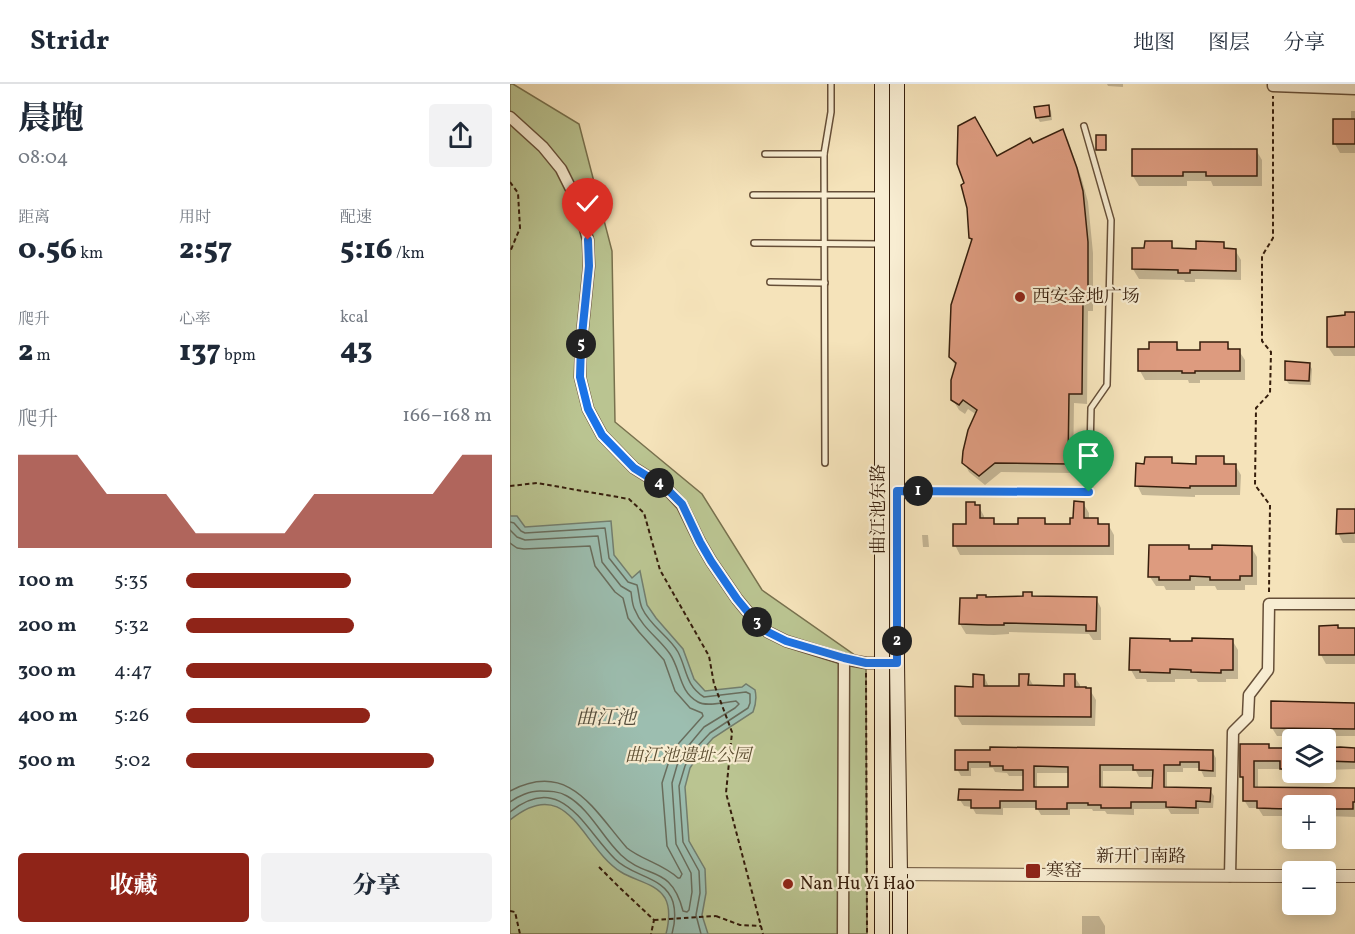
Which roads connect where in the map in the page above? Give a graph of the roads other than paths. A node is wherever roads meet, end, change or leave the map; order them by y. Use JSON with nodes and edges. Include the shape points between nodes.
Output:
{"nodes":[{"id":1,"x":831,"y":84,"type":"edge"},
{"id":2,"x":882,"y":84,"type":"edge"},
{"id":3,"x":897,"y":84,"type":"edge"},
{"id":4,"x":1273,"y":85,"type":"edge"},
{"id":5,"x":1355,"y":89,"type":"edge"},
{"id":6,"x":510,"y":117,"type":"edge"},
{"id":7,"x":1084,"y":126,"type":"dead end"},
{"id":8,"x":765,"y":154,"type":"dead end"},
{"id":9,"x":824,"y":154,"type":"junction"},
{"id":10,"x":825,"y":194,"type":"junction"},
{"id":11,"x":753,"y":195,"type":"dead end"},
{"id":12,"x":882,"y":195,"type":"junction"},
{"id":13,"x":754,"y":243,"type":"dead end"},
{"id":14,"x":825,"y":243,"type":"junction"},
{"id":15,"x":882,"y":244,"type":"junction"},
{"id":16,"x":770,"y":282,"type":"dead end"},
{"id":17,"x":825,"y":283,"type":"junction"},
{"id":18,"x":825,"y":464,"type":"dead end"},
{"id":19,"x":897,"y":491,"type":"junction"},
{"id":20,"x":1355,"y":604,"type":"edge"},
{"id":21,"x":844,"y":658,"type":"junction"},
{"id":22,"x":882,"y":663,"type":"junction"},
{"id":23,"x":897,"y":663,"type":"junction"},
{"id":24,"x":882,"y":874,"type":"junction"},
{"id":25,"x":900,"y":874,"type":"junction"},
{"id":26,"x":1230,"y":876,"type":"junction"},
{"id":27,"x":1282,"y":876,"type":"edge"},
{"id":28,"x":1336,"y":876,"type":"edge"},
{"id":29,"x":1355,"y":876,"type":"edge"},
{"id":30,"x":843,"y":934,"type":"edge"},
{"id":31,"x":882,"y":934,"type":"edge"},
{"id":32,"x":900,"y":934,"type":"edge"}],
"edges":[{"from":1,"to":9,"type":"lane"},
{"from":2,"to":12,"type":"main road","name":"曲江池东路"},
{"from":3,"to":19,"type":"main road","name":"曲江池东路"},
{"from":4,"to":5,"type":"street"},
{"from":6,"to":21,"type":"street","via":[[561,169],[582,218],[589,266],[580,377],[588,409],[602,435],[634,468],[666,488],[682,504],[711,561],[737,599],[768,632]]},
{"from":7,"to":19,"type":"lane","via":[[1111,220],[1107,385],[1091,408],[1089,492]]},
{"from":8,"to":9,"type":"lane"},
{"from":9,"to":10,"type":"lane"},
{"from":10,"to":11,"type":"lane"},
{"from":10,"to":12,"type":"lane"},
{"from":10,"to":14,"type":"lane"},
{"from":12,"to":15,"type":"main road","name":"曲江池东路"},
{"from":13,"to":14,"type":"lane"},
{"from":14,"to":15,"type":"lane"},
{"from":14,"to":17,"type":"lane"},
{"from":15,"to":22,"type":"main road","name":"曲江池东路"},
{"from":16,"to":17,"type":"lane"},
{"from":17,"to":18,"type":"lane"},
{"from":19,"to":23,"type":"main road","name":"曲江池东路"},
{"from":20,"to":26,"type":"street","via":[[1269,604],[1268,670],[1249,695],[1248,717],[1233,732]]},
{"from":21,"to":22,"type":"street"},
{"from":21,"to":30,"type":"street"},
{"from":22,"to":23,"type":"street"},
{"from":22,"to":24,"type":"main road","name":"曲江池东路"},
{"from":23,"to":25,"type":"main road","name":"曲江池东路"},
{"from":24,"to":25,"type":"street","name":"新开门南路"},
{"from":24,"to":31,"type":"main road","name":"曲江池东路","bridge":true},
{"from":25,"to":26,"type":"street","name":"新开门南路"},
{"from":25,"to":32,"type":"main road","name":"曲江池东路","bridge":true},
{"from":26,"to":27,"type":"street","name":"新开门南路"},
{"from":28,"to":29,"type":"street"}]}
